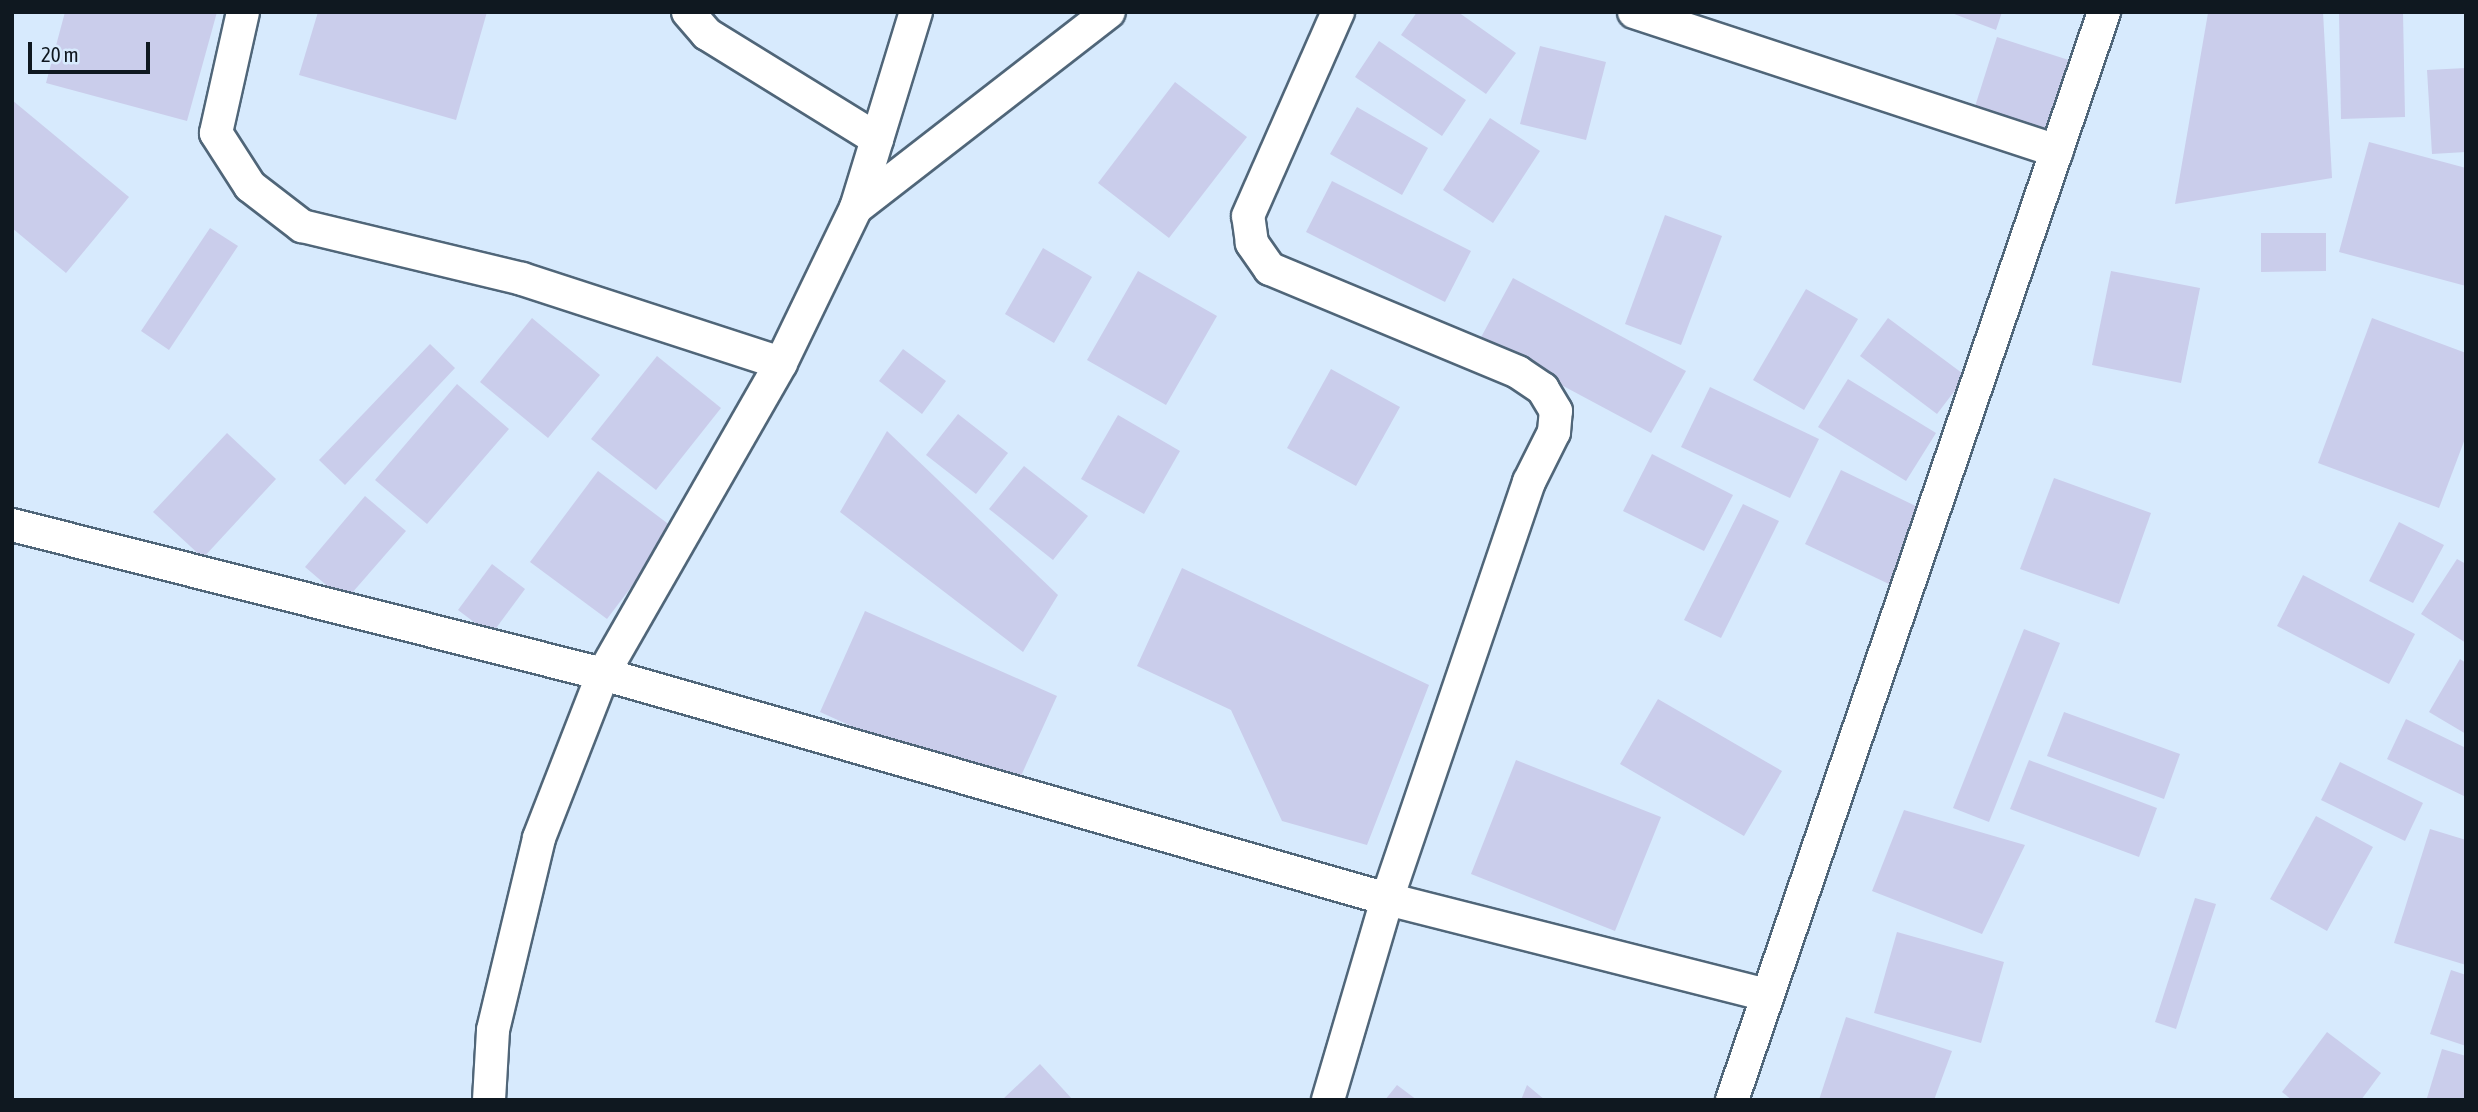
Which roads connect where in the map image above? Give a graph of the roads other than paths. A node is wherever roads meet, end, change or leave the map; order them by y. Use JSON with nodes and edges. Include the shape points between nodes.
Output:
{"nodes":[{"id":1,"x":243,"y":12,"type":"edge"},
{"id":2,"x":688,"y":12,"type":"edge"},
{"id":3,"x":915,"y":12,"type":"edge"},
{"id":4,"x":1109,"y":12,"type":"edge"},
{"id":5,"x":1338,"y":12,"type":"edge"},
{"id":6,"x":1634,"y":12,"type":"edge"},
{"id":7,"x":2104,"y":12,"type":"edge"},
{"id":8,"x":877,"y":139,"type":"junction"},
{"id":9,"x":2057,"y":151,"type":"junction"},
{"id":10,"x":856,"y":208,"type":"junction"},
{"id":11,"x":781,"y":363,"type":"junction"},
{"id":12,"x":12,"y":526,"type":"edge"},
{"id":13,"x":603,"y":674,"type":"junction"},
{"id":14,"x":1387,"y":899,"type":"junction"},
{"id":15,"x":1766,"y":995,"type":"junction"},
{"id":16,"x":489,"y":1100,"type":"edge"},
{"id":17,"x":1328,"y":1100,"type":"edge"},
{"id":18,"x":1732,"y":1100,"type":"edge"}],
"edges":[{"from":1,"to":11,"type":"street","via":[[216,133],[250,186],[302,226],[522,279]]},
{"from":2,"to":8,"type":"street","via":[[707,34]]},
{"from":3,"to":8,"type":"street"},
{"from":4,"to":10,"type":"street"},
{"from":5,"to":14,"type":"street","via":[[1248,216],[1251,243],[1270,269],[1518,372],[1543,389],[1556,411],[1554,432],[1529,482]]},
{"from":6,"to":9,"type":"street"},
{"from":7,"to":9,"type":"street"},
{"from":8,"to":10,"type":"street"},
{"from":9,"to":15,"type":"street"},
{"from":10,"to":11,"type":"street"},
{"from":11,"to":13,"type":"street"},
{"from":12,"to":13,"type":"street"},
{"from":13,"to":14,"type":"street"},
{"from":13,"to":16,"type":"street","via":[[539,838],[493,1030]]},
{"from":14,"to":15,"type":"street"},
{"from":14,"to":17,"type":"street"},
{"from":15,"to":18,"type":"street"}]}
